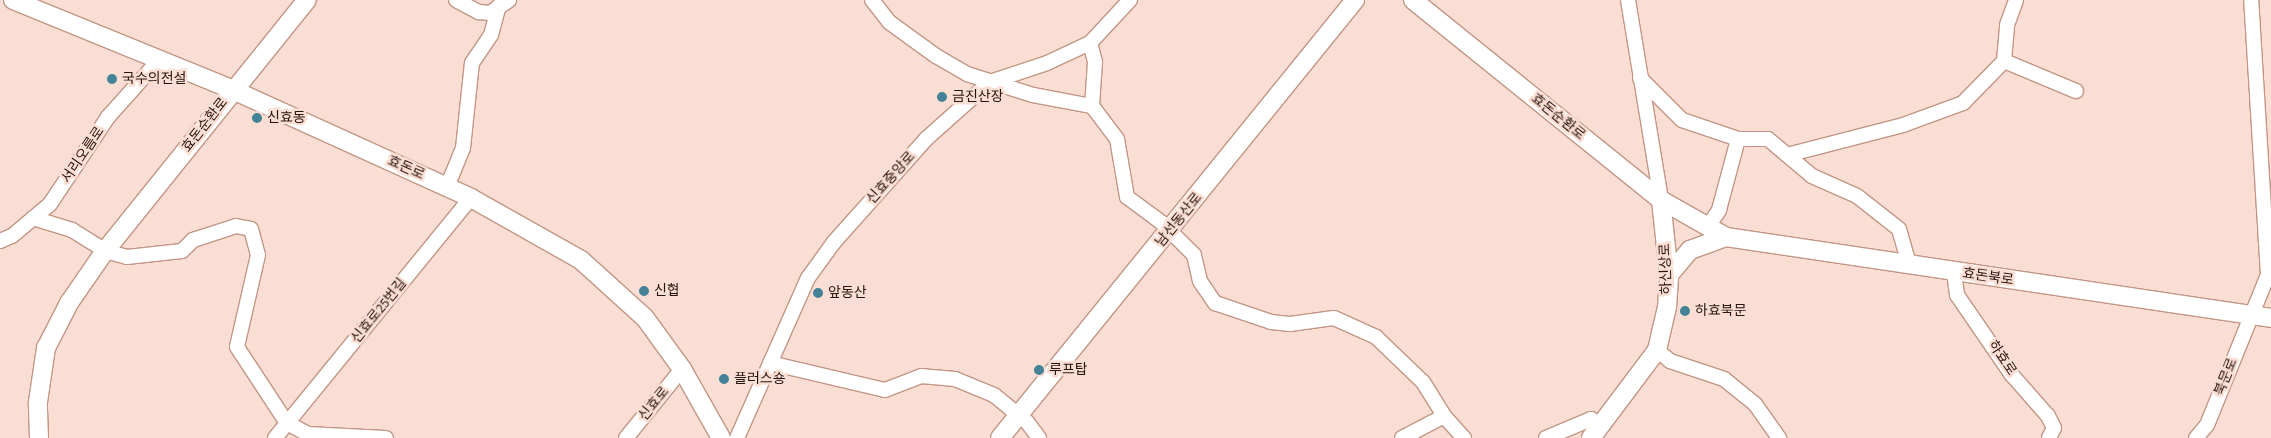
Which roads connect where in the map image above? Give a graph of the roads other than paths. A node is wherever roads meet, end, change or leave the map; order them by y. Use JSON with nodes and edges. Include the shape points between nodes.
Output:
{"nodes":[{"id":1,"x":13,"y":0,"type":"edge"},
{"id":2,"x":307,"y":0,"type":"edge"},
{"id":3,"x":456,"y":0,"type":"edge"},
{"id":4,"x":872,"y":0,"type":"edge"},
{"id":5,"x":1130,"y":0,"type":"edge"},
{"id":6,"x":1355,"y":0,"type":"edge"},
{"id":7,"x":1413,"y":0,"type":"edge"},
{"id":8,"x":1628,"y":0,"type":"edge"},
{"id":9,"x":2016,"y":0,"type":"edge"},
{"id":10,"x":2251,"y":0,"type":"edge"},
{"id":11,"x":504,"y":3,"type":"edge"},
{"id":12,"x":1090,"y":43,"type":"junction"},
{"id":13,"x":159,"y":60,"type":"junction"},
{"id":14,"x":2004,"y":61,"type":"junction"},
{"id":15,"x":1640,"y":78,"type":"junction"},
{"id":16,"x":990,"y":82,"type":"junction"},
{"id":17,"x":233,"y":90,"type":"junction"},
{"id":18,"x":2076,"y":91,"type":"dead end"},
{"id":19,"x":1092,"y":106,"type":"junction"},
{"id":20,"x":1738,"y":139,"type":"junction"},
{"id":21,"x":1787,"y":155,"type":"junction"},
{"id":22,"x":447,"y":187,"type":"junction"},
{"id":23,"x":471,"y":198,"type":"junction"},
{"id":24,"x":1661,"y":200,"type":"junction"},
{"id":25,"x":33,"y":218,"type":"junction"},
{"id":26,"x":1707,"y":228,"type":"junction"},
{"id":27,"x":1170,"y":231,"type":"junction"},
{"id":28,"x":1726,"y":237,"type":"junction"},
{"id":29,"x":0,"y":241,"type":"edge"},
{"id":30,"x":105,"y":251,"type":"junction"},
{"id":31,"x":1909,"y":265,"type":"junction"},
{"id":32,"x":1954,"y":273,"type":"junction"},
{"id":33,"x":1669,"y":275,"type":"junction"},
{"id":34,"x":2252,"y":314,"type":"junction"},
{"id":35,"x":2271,"y":318,"type":"edge"},
{"id":36,"x":1657,"y":350,"type":"junction"},
{"id":37,"x":770,"y":363,"type":"junction"},
{"id":38,"x":682,"y":369,"type":"junction"},
{"id":39,"x":1019,"y":415,"type":"junction"},
{"id":40,"x":1444,"y":416,"type":"junction"},
{"id":41,"x":287,"y":423,"type":"junction"},
{"id":42,"x":1596,"y":432,"type":"edge"},
{"id":43,"x":39,"y":438,"type":"edge"},
{"id":44,"x":275,"y":438,"type":"edge"},
{"id":45,"x":386,"y":438,"type":"edge"},
{"id":46,"x":626,"y":438,"type":"edge"},
{"id":47,"x":721,"y":438,"type":"edge"},
{"id":48,"x":737,"y":438,"type":"edge"},
{"id":49,"x":1000,"y":438,"type":"edge"},
{"id":50,"x":1039,"y":438,"type":"edge"},
{"id":51,"x":1402,"y":438,"type":"edge"},
{"id":52,"x":1464,"y":438,"type":"edge"},
{"id":53,"x":1546,"y":438,"type":"edge"},
{"id":54,"x":1778,"y":438,"type":"edge"},
{"id":55,"x":2049,"y":438,"type":"edge"},
{"id":56,"x":2196,"y":438,"type":"edge"}],
"edges":[{"from":1,"to":13,"type":"street","name":"효돈로"},
{"from":2,"to":17,"type":"street","name":"효돈순환로"},
{"from":3,"to":11,"type":"street","via":[[479,12],[490,13]]},
{"from":4,"to":16,"type":"street","via":[[889,22],[936,56],[967,74]]},
{"from":5,"to":12,"type":"street","name":"신효중앙로"},
{"from":6,"to":27,"type":"street","name":"남선동산로"},
{"from":7,"to":24,"type":"street","name":"효돈순환로"},
{"from":8,"to":15,"type":"street","name":"하신상로"},
{"from":9,"to":14,"type":"street","via":[[2007,25]]},
{"from":10,"to":34,"type":"street","name":"북문로","via":[[2268,275]]},
{"from":11,"to":22,"type":"street","via":[[491,35],[472,63],[463,148]]},
{"from":12,"to":16,"type":"street","name":"신효중앙로","via":[[1047,63]]},
{"from":12,"to":19,"type":"street","via":[[1095,62]]},
{"from":13,"to":17,"type":"street","name":"효돈로"},
{"from":13,"to":25,"type":"street","name":"서리오름로","via":[[108,117],[50,204]]},
{"from":14,"to":18,"type":"street"},
{"from":14,"to":21,"type":"street","via":[[1963,103],[1903,125]]},
{"from":15,"to":20,"type":"street","via":[[1682,120]]},
{"from":15,"to":24,"type":"street","name":"하신상로"},
{"from":16,"to":19,"type":"street","via":[[1033,95]]},
{"from":16,"to":37,"type":"street","name":"신효중앙로","via":[[926,139],[834,242],[808,278]]},
{"from":17,"to":22,"type":"street","name":"효돈로"},
{"from":17,"to":30,"type":"street","name":"효돈순환로"},
{"from":19,"to":27,"type":"street","via":[[1116,139],[1127,197]]},
{"from":20,"to":21,"type":"street","via":[[1768,139]]},
{"from":20,"to":26,"type":"street","via":[[1719,210]]},
{"from":21,"to":31,"type":"street","via":[[1812,176],[1856,196],[1899,229]]},
{"from":22,"to":23,"type":"street","name":"효돈로"},
{"from":23,"to":38,"type":"street","name":"효돈로","via":[[581,260],[645,318]]},
{"from":23,"to":41,"type":"street","name":"신효로25번길"},
{"from":24,"to":26,"type":"street","name":"효돈순환로"},
{"from":24,"to":33,"type":"street","name":"하신상로"},
{"from":25,"to":29,"type":"street","name":"서리오름로"},
{"from":25,"to":30,"type":"street","via":[[72,230]]},
{"from":26,"to":28,"type":"street","name":"효돈북로"},
{"from":27,"to":39,"type":"street","name":"남선동산로"},
{"from":27,"to":40,"type":"street","via":[[1194,255],[1200,281],[1215,303],[1271,322],[1290,324],[1334,318],[1376,337],[1423,382]]},
{"from":28,"to":31,"type":"street","name":"효돈북로"},
{"from":28,"to":33,"type":"street","via":[[1690,250]]},
{"from":30,"to":41,"type":"street","via":[[127,257],[182,251],[193,240],[236,226],[251,229],[258,256],[237,347]]},
{"from":30,"to":43,"type":"street","name":"효돈순환로","via":[[69,303],[46,348],[38,402]]},
{"from":31,"to":32,"type":"street","name":"효돈북로"},
{"from":32,"to":34,"type":"street","name":"효돈북로"},
{"from":32,"to":55,"type":"street","name":"하효로","via":[[1957,295],[2012,375],[2048,416],[2054,428]]},
{"from":33,"to":36,"type":"street","name":"하신상로","via":[[1667,308]]},
{"from":34,"to":35,"type":"street","name":"효돈북로"},
{"from":34,"to":56,"type":"street","name":"북문로","via":[[2207,425]]},
{"from":36,"to":42,"type":"street","name":"하신상로"},
{"from":36,"to":54,"type":"street","via":[[1670,361],[1724,379],[1755,404]]},
{"from":37,"to":39,"type":"street","via":[[885,390],[920,376],[955,379],[994,395]]},
{"from":37,"to":48,"type":"street","name":"신효중앙로"},
{"from":38,"to":46,"type":"street","name":"신효로"},
{"from":38,"to":47,"type":"street","name":"효돈로"},
{"from":39,"to":49,"type":"street","name":"남선동산로"},
{"from":39,"to":50,"type":"street"},
{"from":40,"to":51,"type":"street"},
{"from":40,"to":52,"type":"street"},
{"from":41,"to":44,"type":"street","name":"신효로25번길"},
{"from":41,"to":45,"type":"street","via":[[308,434]]},
{"from":42,"to":53,"type":"street","via":[[1591,419]]}]}
